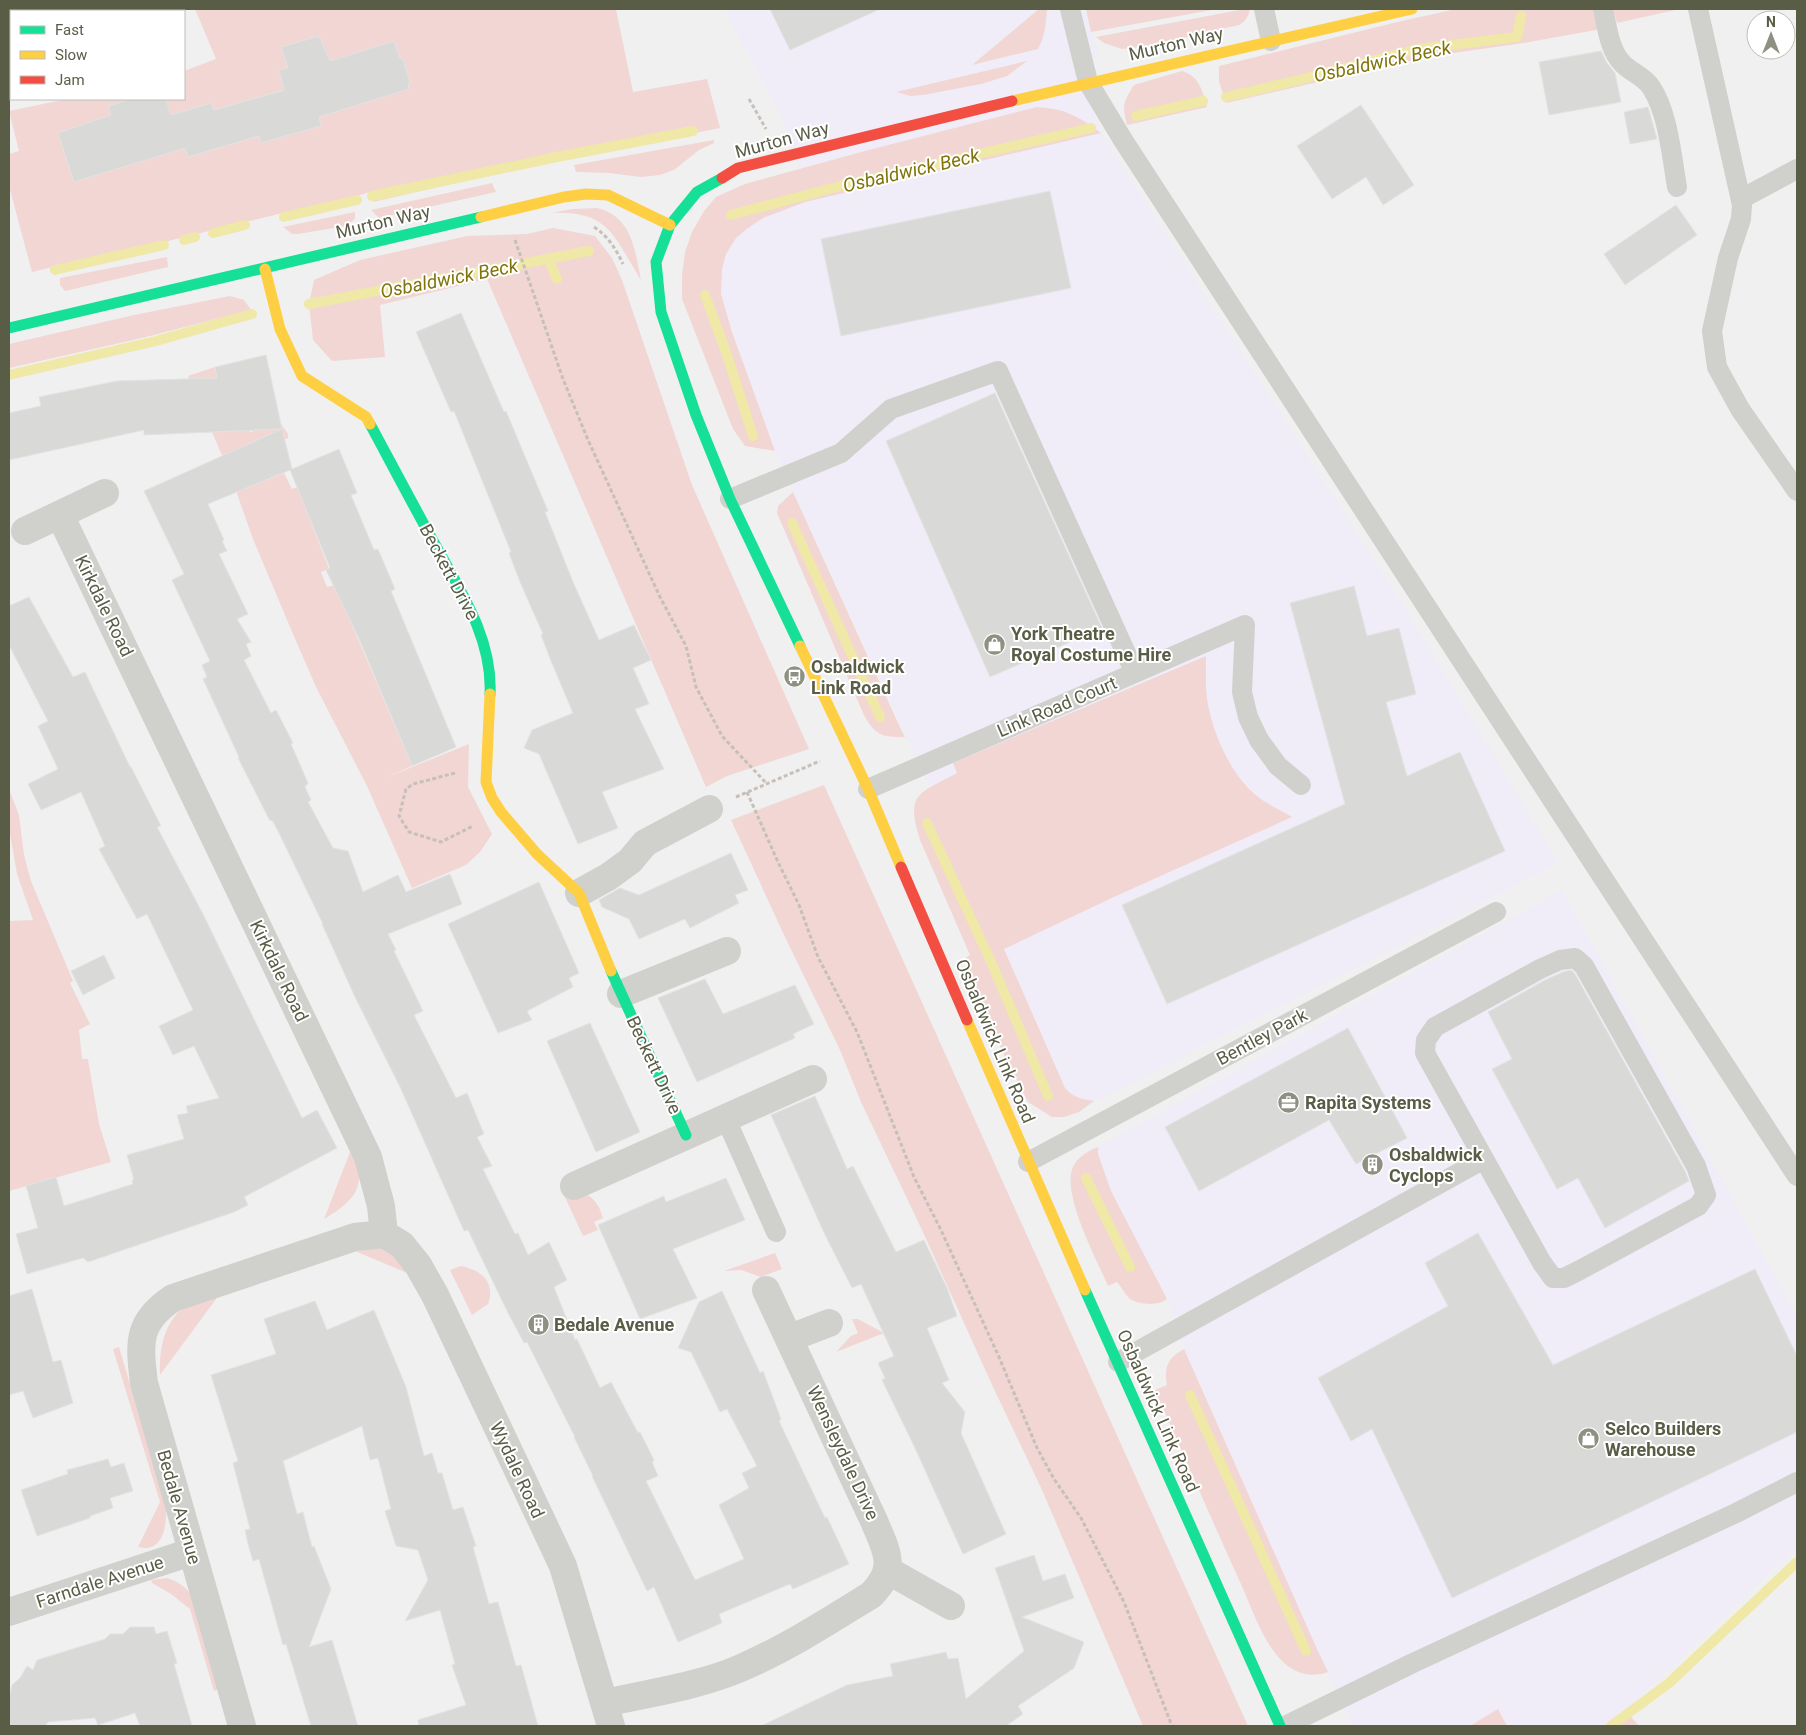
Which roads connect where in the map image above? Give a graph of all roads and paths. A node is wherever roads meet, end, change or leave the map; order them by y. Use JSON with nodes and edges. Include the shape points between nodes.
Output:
{"nodes":[{"id":1,"x":1070,"y":9,"type":"edge"},
{"id":2,"x":1264,"y":9,"type":"edge"},
{"id":3,"x":1412,"y":9,"type":"edge"},
{"id":4,"x":1603,"y":9,"type":"edge"},
{"id":5,"x":1698,"y":9,"type":"edge"},
{"id":6,"x":1271,"y":41,"type":"junction"},
{"id":7,"x":1088,"y":82,"type":"junction"},
{"id":8,"x":1797,"y":169,"type":"edge"},
{"id":9,"x":1677,"y":187,"type":"dead end"},
{"id":10,"x":1741,"y":199,"type":"junction"},
{"id":11,"x":670,"y":224,"type":"junction"},
{"id":12,"x":519,"y":252,"type":"dead end"},
{"id":13,"x":265,"y":269,"type":"junction"},
{"id":14,"x":9,"y":328,"type":"edge"},
{"id":15,"x":1797,"y":492,"type":"edge"},
{"id":16,"x":105,"y":493,"type":"dead end"},
{"id":17,"x":730,"y":499,"type":"junction"},
{"id":18,"x":60,"y":515,"type":"junction"},
{"id":19,"x":25,"y":531,"type":"dead end"},
{"id":20,"x":1135,"y":673,"type":"junction"},
{"id":21,"x":848,"y":749,"type":"junction"},
{"id":22,"x":487,"y":768,"type":"junction"},
{"id":23,"x":1301,"y":786,"type":"dead end"},
{"id":24,"x":868,"y":789,"type":"junction"},
{"id":25,"x":747,"y":792,"type":"dead end"},
{"id":26,"x":709,"y":809,"type":"dead end"},
{"id":27,"x":501,"y":812,"type":"junction"},
{"id":28,"x":579,"y":893,"type":"junction"},
{"id":29,"x":1496,"y":912,"type":"dead end"},
{"id":30,"x":727,"y":951,"type":"dead end"},
{"id":31,"x":621,"y":994,"type":"junction"},
{"id":32,"x":813,"y":1079,"type":"dead end"},
{"id":33,"x":726,"y":1119,"type":"junction"},
{"id":34,"x":686,"y":1135,"type":"junction"},
{"id":35,"x":1484,"y":1159,"type":"junction"},
{"id":36,"x":1028,"y":1162,"type":"junction"},
{"id":37,"x":1797,"y":1176,"type":"edge"},
{"id":38,"x":574,"y":1186,"type":"dead end"},
{"id":39,"x":776,"y":1232,"type":"dead end"},
{"id":40,"x":384,"y":1234,"type":"junction"},
{"id":41,"x":766,"y":1290,"type":"dead end"},
{"id":42,"x":829,"y":1322,"type":"dead end"},
{"id":43,"x":790,"y":1338,"type":"junction"},
{"id":44,"x":1118,"y":1362,"type":"junction"},
{"id":45,"x":1797,"y":1482,"type":"edge"},
{"id":46,"x":191,"y":1552,"type":"junction"},
{"id":47,"x":887,"y":1570,"type":"junction"},
{"id":48,"x":951,"y":1606,"type":"dead end"},
{"id":49,"x":9,"y":1612,"type":"edge"},
{"id":50,"x":608,"y":1714,"type":"edge"},
{"id":51,"x":242,"y":1726,"type":"edge"},
{"id":52,"x":1172,"y":1726,"type":"edge"},
{"id":53,"x":1280,"y":1726,"type":"edge"},
{"id":54,"x":1285,"y":1726,"type":"edge"}],
"edges":[{"from":1,"to":7,"type":"lane"},
{"from":2,"to":6,"type":"lane"},
{"from":3,"to":6,"type":"street","name":"Murton Way"},
{"from":4,"to":9,"type":"lane","via":[[1608,32],[1622,64],[1651,86],[1657,98],[1668,132]]},
{"from":5,"to":10,"type":"lane"},
{"from":6,"to":7,"type":"street","name":"Murton Way"},
{"from":7,"to":11,"type":"street","name":"Murton Way","via":[[738,168],[697,192]]},
{"from":7,"to":37,"type":"lane"},
{"from":8,"to":10,"type":"lane"},
{"from":10,"to":15,"type":"lane","via":[[1741,219],[1728,258],[1712,331],[1718,367],[1740,409]]},
{"from":11,"to":13,"type":"street","name":"Murton Way","via":[[608,195],[586,194]]},
{"from":11,"to":17,"type":"street","name":"Osbaldwick Link Road","via":[[656,262],[661,312],[696,415]]},
{"from":12,"to":21,"type":"path","via":[[588,440],[686,646],[696,687],[722,736],[767,784]]},
{"from":13,"to":14,"type":"street","name":"Murton Way"},
{"from":13,"to":22,"type":"street","name":"Beckett Drive","via":[[280,329],[302,376],[366,417],[482,636],[490,678]]},
{"from":16,"to":18,"type":"street"},
{"from":17,"to":20,"type":"lane","via":[[841,453],[891,409],[998,371]]},
{"from":17,"to":21,"type":"street","name":"Osbaldwick Link Road"},
{"from":18,"to":19,"type":"street"},
{"from":18,"to":40,"type":"street","name":"Kirkdale Road","via":[[368,1157],[381,1206]]},
{"from":20,"to":23,"type":"lane","name":"Link Road Court","via":[[1245,625],[1242,692],[1248,717],[1259,740],[1278,766]]},
{"from":20,"to":24,"type":"lane","name":"Link Road Court"},
{"from":21,"to":24,"type":"street","name":"Osbaldwick Link Road"},
{"from":22,"to":27,"type":"street","name":"Beckett Drive","via":[[486,782]]},
{"from":22,"to":27,"type":"path","via":[[413,784],[406,790],[399,816],[409,832],[441,842]]},
{"from":24,"to":36,"type":"street","name":"Osbaldwick Link Road"},
{"from":25,"to":52,"type":"path","via":[[799,905],[818,957],[857,1032],[914,1177],[1000,1357],[1037,1448],[1081,1518],[1124,1602]]},
{"from":26,"to":28,"type":"street","via":[[644,843],[630,861]]},
{"from":27,"to":28,"type":"street","name":"Beckett Drive","via":[[537,854]]},
{"from":28,"to":31,"type":"street","name":"Beckett Drive"},
{"from":29,"to":36,"type":"lane","name":"Bentley Park"},
{"from":30,"to":31,"type":"street","name":"Beckett Drive"},
{"from":31,"to":34,"type":"street","name":"Beckett Drive"},
{"from":32,"to":33,"type":"street","name":"Beckett Drive"},
{"from":33,"to":34,"type":"street","name":"Beckett Drive"},
{"from":33,"to":39,"type":"lane"},
{"from":34,"to":38,"type":"street","name":"Beckett Drive"},
{"from":35,"to":35,"type":"lane","via":[[1425,1054],[1426,1040],[1435,1027],[1524,978],[1560,960],[1575,958],[1584,966],[1696,1166],[1706,1195],[1698,1206],[1664,1225],[1564,1278],[1553,1278]]},
{"from":35,"to":44,"type":"lane"},
{"from":36,"to":44,"type":"street","name":"Osbaldwick Link Road"},
{"from":40,"to":46,"type":"street","name":"Bedale Avenue","via":[[355,1237],[174,1298],[159,1307],[144,1326],[140,1353],[144,1383]]},
{"from":40,"to":50,"type":"street","name":"Wydale Road","via":[[402,1245],[418,1264],[435,1295],[549,1536],[563,1566]]},
{"from":41,"to":43,"type":"street","name":"Wensleydale Drive"},
{"from":42,"to":43,"type":"street"},
{"from":43,"to":47,"type":"street","name":"Wensleydale Drive","via":[[874,1521],[889,1560]]},
{"from":44,"to":53,"type":"street","name":"Osbaldwick Link Road"},
{"from":45,"to":54,"type":"lane"},
{"from":46,"to":49,"type":"street","name":"Farndale Avenue"},
{"from":46,"to":51,"type":"street","name":"Bedale Avenue"},
{"from":47,"to":48,"type":"street"},
{"from":47,"to":50,"type":"street","via":[[871,1595],[788,1645],[740,1668]]}]}
